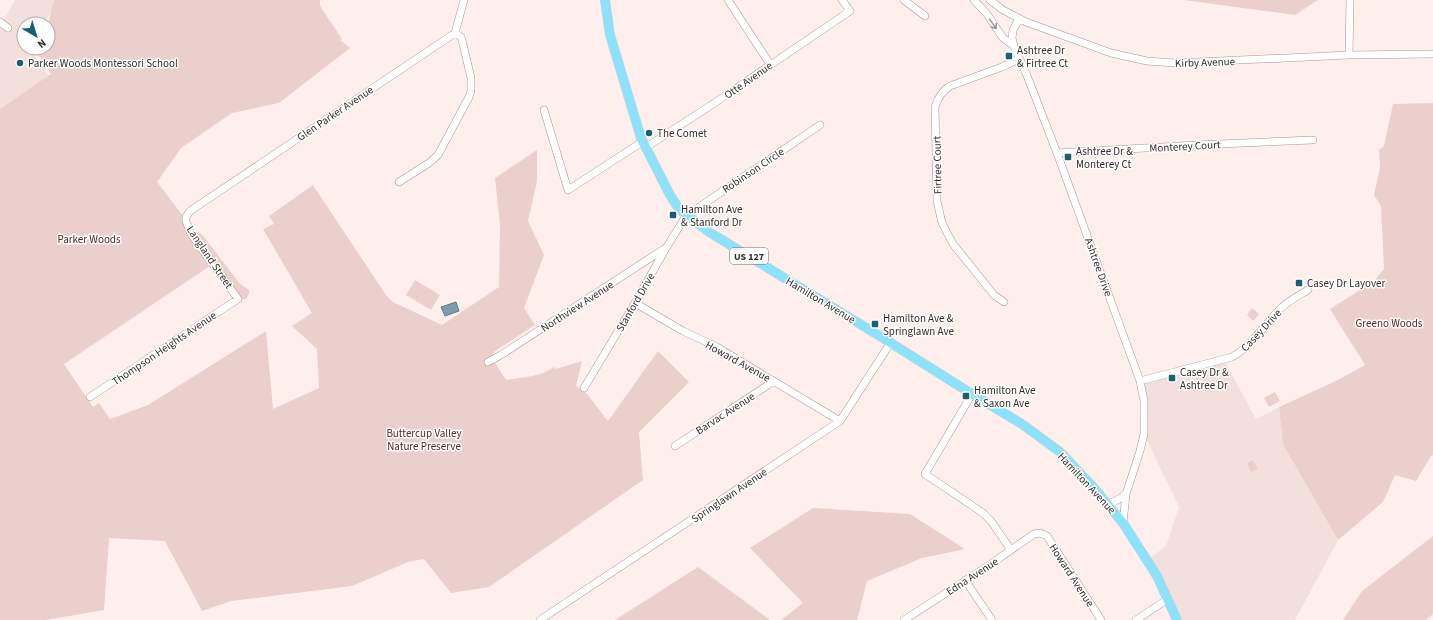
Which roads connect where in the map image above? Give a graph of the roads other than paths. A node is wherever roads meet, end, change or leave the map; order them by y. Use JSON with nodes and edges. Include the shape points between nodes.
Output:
{"nodes":[{"id":1,"x":464,"y":0,"type":"edge"},
{"id":2,"x":605,"y":0,"type":"edge"},
{"id":3,"x":842,"y":0,"type":"edge"},
{"id":4,"x":904,"y":0,"type":"edge"},
{"id":5,"x":974,"y":0,"type":"edge"},
{"id":6,"x":990,"y":0,"type":"edge"},
{"id":7,"x":1350,"y":0,"type":"edge"},
{"id":8,"x":730,"y":1,"type":"edge"},
{"id":9,"x":925,"y":16,"type":"dead end"},
{"id":10,"x":1019,"y":19,"type":"junction"},
{"id":11,"x":0,"y":22,"type":"edge"},
{"id":12,"x":8,"y":28,"type":"dead end"},
{"id":13,"x":455,"y":33,"type":"junction"},
{"id":14,"x":1014,"y":46,"type":"junction"},
{"id":15,"x":1433,"y":54,"type":"edge"},
{"id":16,"x":1349,"y":55,"type":"junction"},
{"id":17,"x":1019,"y":59,"type":"junction"},
{"id":18,"x":770,"y":64,"type":"junction"},
{"id":19,"x":544,"y":110,"type":"dead end"},
{"id":20,"x":820,"y":125,"type":"dead end"},
{"id":21,"x":1313,"y":140,"type":"dead end"},
{"id":22,"x":644,"y":145,"type":"junction"},
{"id":23,"x":1057,"y":153,"type":"junction"},
{"id":24,"x":399,"y":182,"type":"dead end"},
{"id":25,"x":188,"y":214,"type":"joint"},
{"id":26,"x":686,"y":216,"type":"junction"},
{"id":27,"x":666,"y":248,"type":"junction"},
{"id":28,"x":1308,"y":290,"type":"dead end"},
{"id":29,"x":238,"y":299,"type":"joint"},
{"id":30,"x":1004,"y":302,"type":"dead end"},
{"id":31,"x":635,"y":303,"type":"junction"},
{"id":32,"x":891,"y":342,"type":"junction"},
{"id":33,"x":488,"y":362,"type":"dead end"},
{"id":34,"x":774,"y":381,"type":"junction"},
{"id":35,"x":1140,"y":381,"type":"junction"},
{"id":36,"x":584,"y":388,"type":"dead end"},
{"id":37,"x":972,"y":394,"type":"junction"},
{"id":38,"x":90,"y":397,"type":"dead end"},
{"id":39,"x":840,"y":421,"type":"junction"},
{"id":40,"x":675,"y":446,"type":"dead end"},
{"id":41,"x":1126,"y":494,"type":"junction"},
{"id":42,"x":1107,"y":504,"type":"junction"},
{"id":43,"x":1123,"y":523,"type":"junction"},
{"id":44,"x":1040,"y":532,"type":"joint"},
{"id":45,"x":1011,"y":550,"type":"junction"},
{"id":46,"x":966,"y":580,"type":"junction"},
{"id":47,"x":1168,"y":599,"type":"junction"},
{"id":48,"x":540,"y":620,"type":"edge"},
{"id":49,"x":904,"y":620,"type":"edge"},
{"id":50,"x":992,"y":620,"type":"edge"},
{"id":51,"x":1101,"y":620,"type":"edge"},
{"id":52,"x":1136,"y":620,"type":"edge"},
{"id":53,"x":1177,"y":620,"type":"edge"}],
"edges":[{"from":1,"to":13,"type":"street"},
{"from":2,"to":22,"type":"main road","name":"Hamilton Avenue","number":"US 127","via":[[610,35]]},
{"from":3,"to":18,"type":"street","name":"Otte Avenue","via":[[850,11]]},
{"from":4,"to":9,"type":"street"},
{"from":5,"to":14,"type":"street","one_way":true,"via":[[1003,38]]},
{"from":6,"to":10,"type":"street","name":"Kirby Avenue"},
{"from":7,"to":16,"type":"street"},
{"from":8,"to":18,"type":"street"},
{"from":10,"to":14,"type":"street","name":"Ashtree Drive","via":[[1013,30]]},
{"from":10,"to":16,"type":"street","name":"Kirby Avenue","via":[[1111,53],[1147,61],[1176,63]]},
{"from":11,"to":12,"type":"street"},
{"from":13,"to":24,"type":"street","via":[[461,37],[463,44],[471,84],[469,97],[438,156]]},
{"from":13,"to":25,"type":"street","name":"Glen Parker Avenue"},
{"from":14,"to":17,"type":"street","name":"Ashtree Drive"},
{"from":15,"to":16,"type":"street","name":"Kirby Avenue"},
{"from":17,"to":23,"type":"street","name":"Ashtree Drive"},
{"from":17,"to":30,"type":"street","name":"Firtree Court","via":[[950,86],[938,96],[935,107],[937,201],[942,223],[953,244],[989,290]]},
{"from":18,"to":22,"type":"street","name":"Otte Avenue","via":[[716,102]]},
{"from":19,"to":22,"type":"street","name":"Otte Avenue","via":[[568,190]]},
{"from":20,"to":26,"type":"street","name":"Robinson Circle"},
{"from":21,"to":23,"type":"street","name":"Monterey Court"},
{"from":22,"to":26,"type":"main road","name":"Hamilton Avenue","number":"US 127","via":[[670,195]]},
{"from":23,"to":35,"type":"street","name":"Ashtree Drive"},
{"from":25,"to":29,"type":"street","name":"Langland Street","via":[[186,224],[191,234]]},
{"from":26,"to":27,"type":"street","name":"Stanford Drive"},
{"from":26,"to":32,"type":"main road","name":"Hamilton Avenue","number":"US 127"},
{"from":27,"to":31,"type":"street","name":"Stanford Drive"},
{"from":27,"to":33,"type":"street","name":"Northview Avenue"},
{"from":28,"to":35,"type":"street","name":"Casey Drive","via":[[1285,304],[1248,345],[1232,357]]},
{"from":29,"to":38,"type":"street","name":"Thompson Heights Avenue"},
{"from":31,"to":34,"type":"street","name":"Howard Avenue"},
{"from":31,"to":36,"type":"street","name":"Stanford Drive"},
{"from":32,"to":37,"type":"main road","name":"Hamilton Avenue","number":"US 127"},
{"from":32,"to":39,"type":"street","name":"Springlawn Avenue"},
{"from":34,"to":39,"type":"street","name":"Howard Avenue"},
{"from":34,"to":40,"type":"street","name":"Barvac Avenue"},
{"from":35,"to":41,"type":"street","name":"Ashtree Drive","via":[[1144,401],[1144,434]]},
{"from":37,"to":42,"type":"main road","name":"Hamilton Avenue","number":"US 127","via":[[1022,424],[1060,452]]},
{"from":37,"to":45,"type":"street","via":[[925,474],[983,513]]},
{"from":39,"to":48,"type":"street","name":"Springlawn Avenue"},
{"from":41,"to":42,"type":"street"},
{"from":41,"to":43,"type":"street","name":"Ashtree Drive"},
{"from":42,"to":43,"type":"main road","name":"Hamilton Avenue","number":"US 127"},
{"from":43,"to":47,"type":"main road","name":"Hamilton Avenue","number":"US 127","via":[[1157,576]]},
{"from":44,"to":45,"type":"street","name":"Edna Avenue"},
{"from":44,"to":51,"type":"street","name":"Howard Avenue","via":[[1047,536]]},
{"from":45,"to":46,"type":"street","name":"Edna Avenue"},
{"from":46,"to":49,"type":"street","name":"Edna Avenue"},
{"from":46,"to":50,"type":"street"},
{"from":47,"to":52,"type":"street"},
{"from":47,"to":53,"type":"main road","name":"Hamilton Avenue","number":"US 127"}]}
